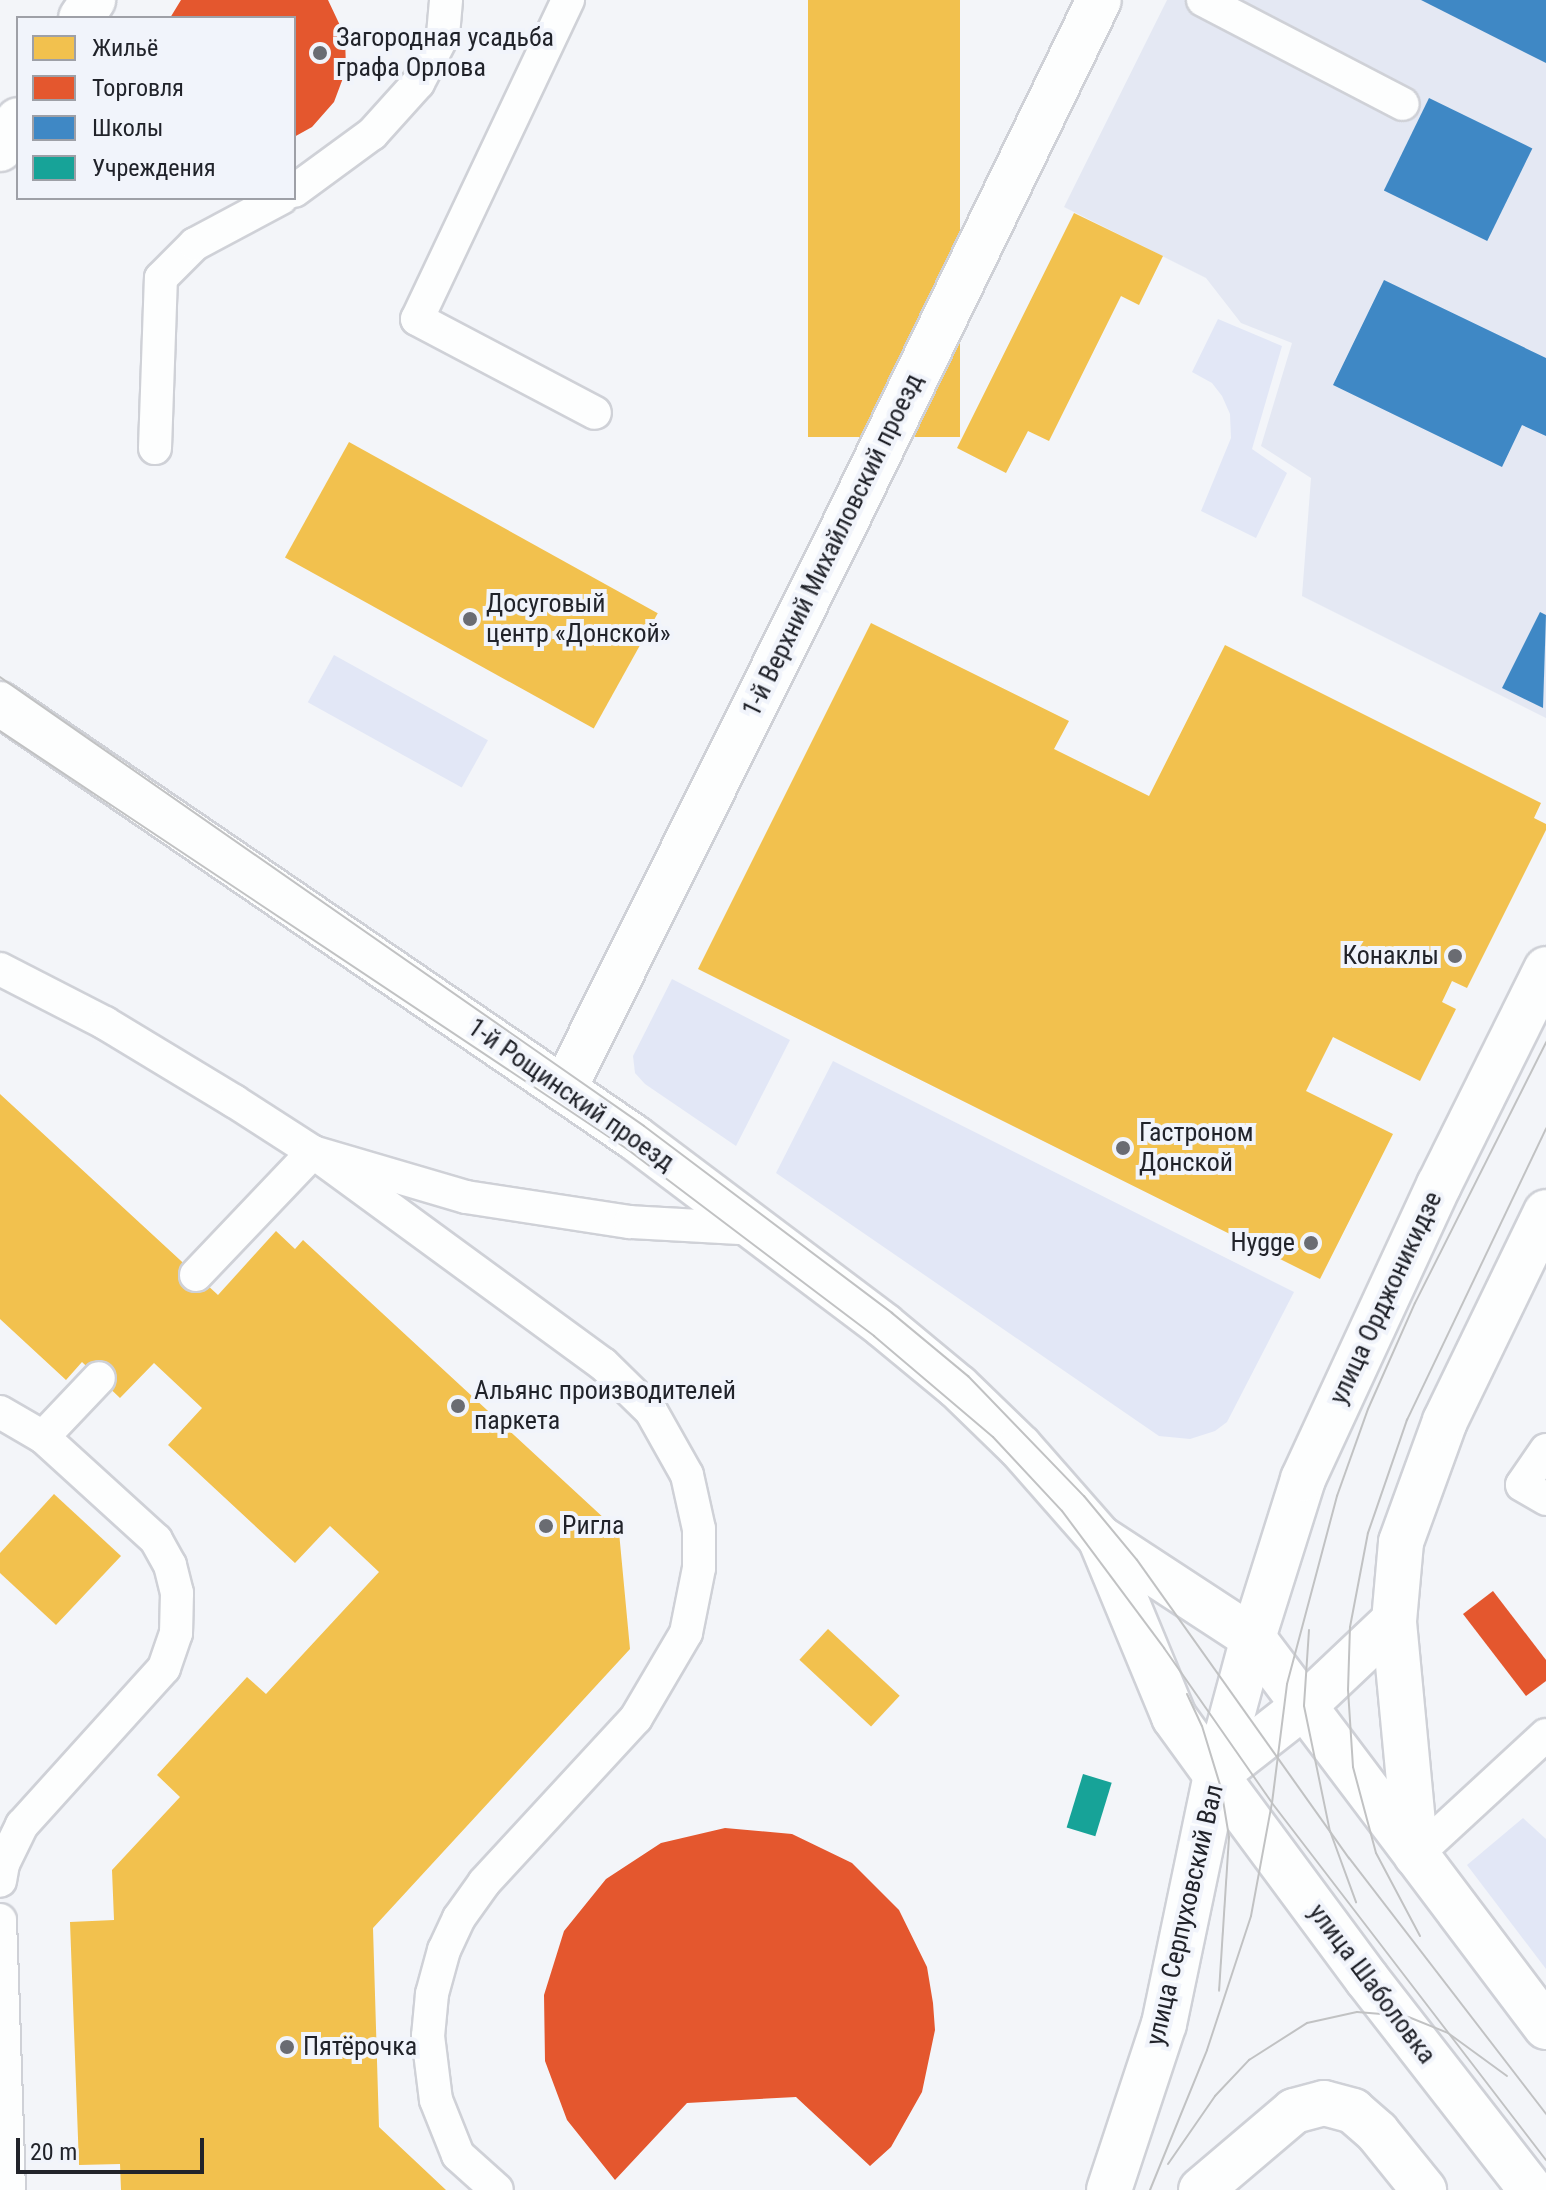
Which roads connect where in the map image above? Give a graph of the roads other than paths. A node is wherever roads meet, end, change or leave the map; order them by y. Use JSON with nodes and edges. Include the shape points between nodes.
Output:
{"nodes":[{"id":1,"x":446,"y":0,"type":"edge"},
{"id":2,"x":568,"y":0,"type":"edge"},
{"id":3,"x":1099,"y":0,"type":"edge"},
{"id":4,"x":1203,"y":0,"type":"edge"},
{"id":5,"x":1403,"y":104,"type":"dead end"},
{"id":6,"x":16,"y":123,"type":"edge"},
{"id":7,"x":0,"y":149,"type":"edge"},
{"id":8,"x":296,"y":190,"type":"edge"},
{"id":9,"x":277,"y":200,"type":"edge"},
{"id":10,"x":595,"y":413,"type":"dead end"},
{"id":11,"x":155,"y":448,"type":"dead end"},
{"id":12,"x":0,"y":704,"type":"edge"},
{"id":13,"x":3,"y":967,"type":"edge"},
{"id":14,"x":1546,"y":969,"type":"edge"},
{"id":15,"x":564,"y":1089,"type":"junction"},
{"id":16,"x":313,"y":1152,"type":"junction"},
{"id":17,"x":1543,"y":1227,"type":"edge"},
{"id":18,"x":755,"y":1229,"type":"junction"},
{"id":19,"x":196,"y":1275,"type":"dead end"},
{"id":20,"x":99,"y":1378,"type":"dead end"},
{"id":21,"x":0,"y":1412,"type":"edge"},
{"id":22,"x":43,"y":1437,"type":"junction"},
{"id":23,"x":1546,"y":1450,"type":"edge"},
{"id":24,"x":1546,"y":1499,"type":"edge"},
{"id":25,"x":1100,"y":1538,"type":"junction"},
{"id":26,"x":1394,"y":1621,"type":"junction"},
{"id":27,"x":1253,"y":1638,"type":"junction"},
{"id":28,"x":1304,"y":1706,"type":"junction"},
{"id":29,"x":1546,"y":1735,"type":"edge"},
{"id":30,"x":1216,"y":1775,"type":"junction"},
{"id":31,"x":1416,"y":1855,"type":"junction"},
{"id":32,"x":0,"y":1881,"type":"edge"},
{"id":33,"x":0,"y":1920,"type":"edge"},
{"id":34,"x":1546,"y":2027,"type":"edge"},
{"id":35,"x":9,"y":2190,"type":"edge"},
{"id":36,"x":497,"y":2190,"type":"edge"},
{"id":37,"x":1109,"y":2190,"type":"edge"},
{"id":38,"x":1201,"y":2190,"type":"edge"},
{"id":39,"x":1424,"y":2190,"type":"edge"},
{"id":40,"x":1531,"y":2190,"type":"edge"}],
"edges":[{"from":1,"to":8,"type":"lane","via":[[443,35],[418,83],[372,134]]},
{"from":2,"to":10,"type":"lane","via":[[417,319]]},
{"from":3,"to":15,"type":"street","name":"1-й Верхний Михайловский проезд"},
{"from":4,"to":5,"type":"lane"},
{"from":6,"to":7,"type":"street"},
{"from":9,"to":11,"type":"lane","via":[[195,244],[161,278]]},
{"from":12,"to":15,"type":"street","name":"1-й Рощинский проезд"},
{"from":13,"to":16,"type":"lane","via":[[179,1066]]},
{"from":14,"to":27,"type":"street","name":"улица Орджоникидзе","via":[[1326,1425],[1303,1479]]},
{"from":15,"to":18,"type":"street","name":"1-й Рощинский проезд"},
{"from":16,"to":18,"type":"lane","via":[[466,1197],[630,1222]]},
{"from":16,"to":19,"type":"lane"},
{"from":16,"to":36,"type":"lane","via":[[603,1364],[651,1411],[669,1437],[694,1501],[699,1568],[686,1633],[650,1697],[601,1758],[484,1883],[444,1950],[428,2036],[433,2086],[458,2155]]},
{"from":17,"to":26,"type":"street","via":[[1445,1421],[1415,1498],[1401,1542]]},
{"from":18,"to":25,"type":"street","name":"1-й Рощинский проезд","via":[[958,1387],[1020,1447]]},
{"from":20,"to":22,"type":"lane"},
{"from":21,"to":22,"type":"lane"},
{"from":22,"to":32,"type":"lane","via":[[156,1540],[177,1593],[176,1633],[164,1668],[22,1825]]},
{"from":23,"to":24,"type":"lane","via":[[1522,1485]]},
{"from":25,"to":27,"type":"street","name":"1-й Рощинский проезд"},
{"from":25,"to":30,"type":"street","name":"1-й Рощинский проезд","via":[[1174,1717]]},
{"from":26,"to":28,"type":"street"},
{"from":26,"to":31,"type":"street"},
{"from":27,"to":28,"type":"street"},
{"from":27,"to":30,"type":"street","name":"улица Серпуховский Вал"},
{"from":28,"to":30,"type":"street"},
{"from":28,"to":31,"type":"street"},
{"from":29,"to":31,"type":"lane"},
{"from":30,"to":37,"type":"street","name":"улица Серпуховский Вал","via":[[1164,2024]]},
{"from":30,"to":40,"type":"street","name":"улица Шаболовка"},
{"from":31,"to":34,"type":"street"},
{"from":33,"to":35,"type":"lane"},
{"from":38,"to":39,"type":"street","via":[[1294,2111],[1324,2103],[1353,2111]]}]}
